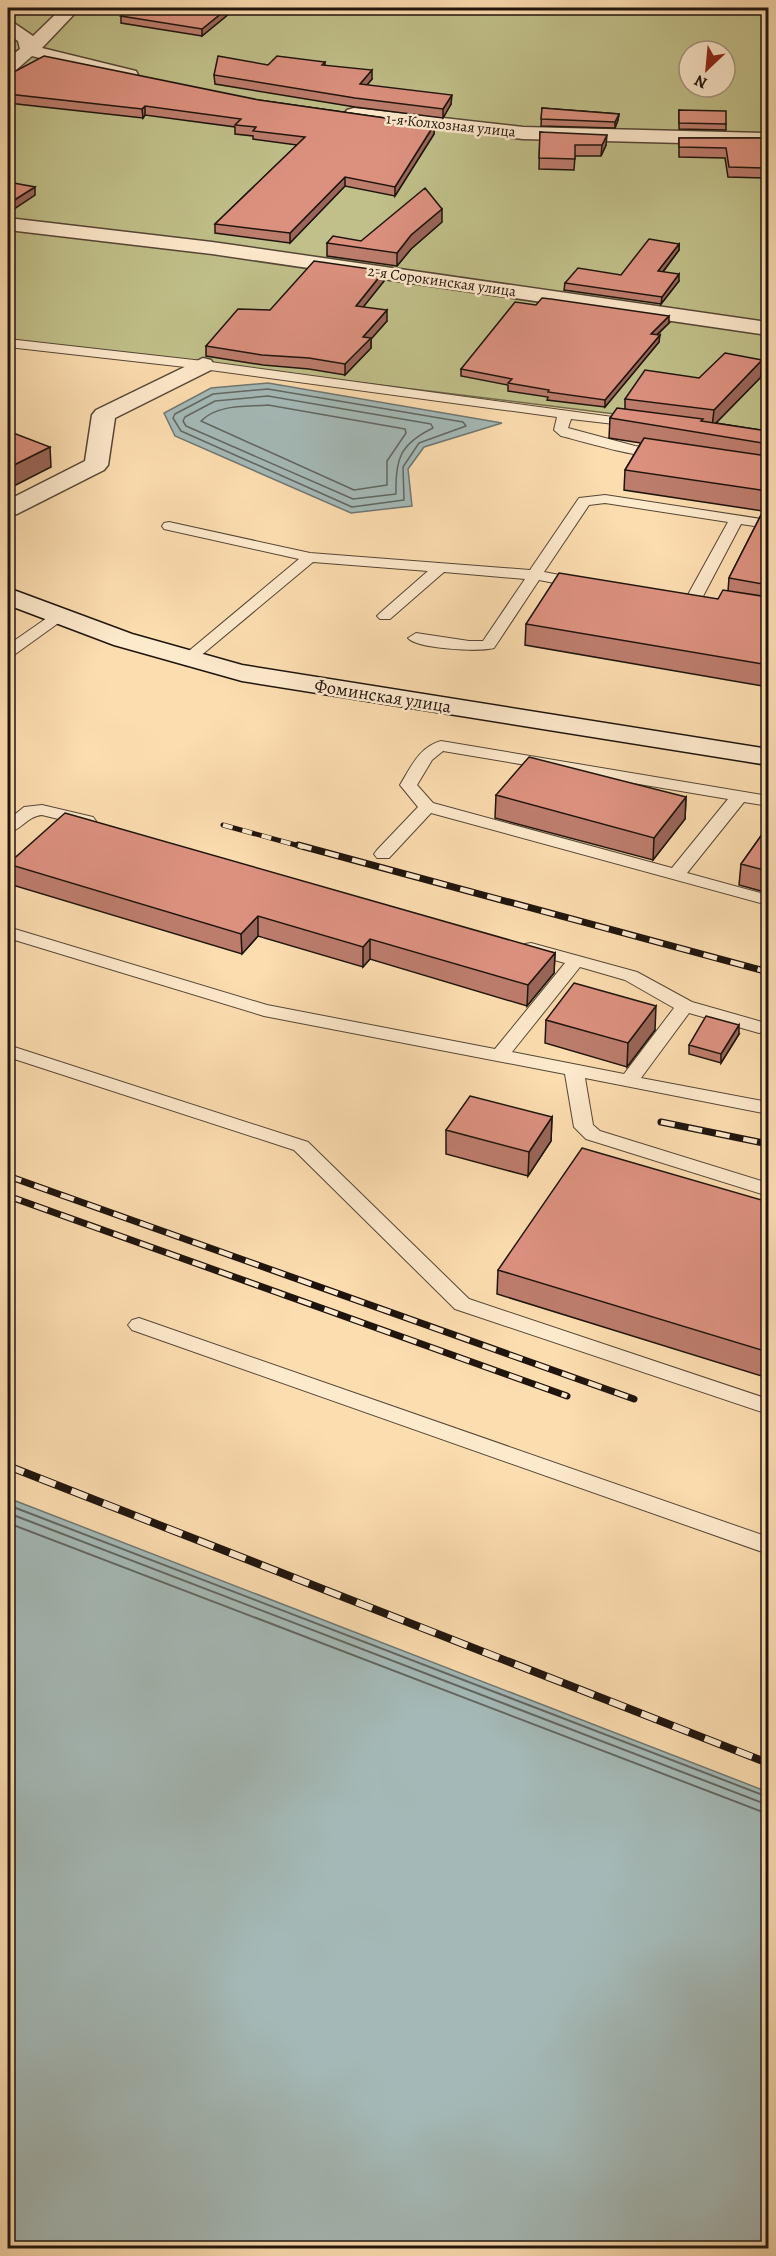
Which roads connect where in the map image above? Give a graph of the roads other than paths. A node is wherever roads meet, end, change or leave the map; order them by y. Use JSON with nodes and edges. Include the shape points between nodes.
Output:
{"nodes":[{"id":1,"x":70,"y":8,"type":"edge"},
{"id":2,"x":8,"y":27,"type":"edge"},
{"id":3,"x":29,"y":50,"type":"junction"},
{"id":4,"x":8,"y":67,"type":"edge"},
{"id":5,"x":147,"y":79,"type":"edge"},
{"id":6,"x":333,"y":112,"type":"edge"},
{"id":7,"x":768,"y":139,"type":"edge"},
{"id":8,"x":8,"y":224,"type":"edge"},
{"id":9,"x":768,"y":329,"type":"edge"},
{"id":10,"x":8,"y":343,"type":"edge"},
{"id":11,"x":203,"y":365,"type":"junction"},
{"id":12,"x":565,"y":414,"type":"junction"},
{"id":13,"x":645,"y":425,"type":"edge"},
{"id":14,"x":679,"y":457,"type":"edge"},
{"id":15,"x":8,"y":509,"type":"edge"},
{"id":16,"x":737,"y":519,"type":"junction"},
{"id":17,"x":768,"y":524,"type":"edge"},
{"id":18,"x":169,"y":526,"type":"dead end"},
{"id":19,"x":310,"y":557,"type":"junction"},
{"id":20,"x":440,"y":568,"type":"junction"},
{"id":21,"x":535,"y":575,"type":"junction"},
{"id":22,"x":591,"y":584,"type":"edge"},
{"id":23,"x":8,"y":596,"type":"edge"},
{"id":24,"x":693,"y":600,"type":"edge"},
{"id":25,"x":59,"y":616,"type":"junction"},
{"id":26,"x":385,"y":616,"type":"dead end"},
{"id":27,"x":416,"y":638,"type":"dead end"},
{"id":28,"x":8,"y":652,"type":"edge"},
{"id":29,"x":186,"y":660,"type":"junction"},
{"id":30,"x":768,"y":757,"type":"edge"},
{"id":31,"x":740,"y":796,"type":"junction"},
{"id":32,"x":768,"y":801,"type":"edge"},
{"id":33,"x":428,"y":807,"type":"junction"},
{"id":34,"x":105,"y":826,"type":"edge"},
{"id":35,"x":8,"y":828,"type":"edge"},
{"id":36,"x":383,"y":854,"type":"dead end"},
{"id":37,"x":676,"y":875,"type":"junction"},
{"id":38,"x":768,"y":900,"type":"edge"},
{"id":39,"x":8,"y":932,"type":"edge"},
{"id":40,"x":519,"y":944,"type":"edge"},
{"id":41,"x":576,"y":961,"type":"junction"},
{"id":42,"x":685,"y":1006,"type":"junction"},
{"id":43,"x":759,"y":1027,"type":"dead end"},
{"id":44,"x":8,"y":1052,"type":"edge"},
{"id":45,"x":499,"y":1056,"type":"junction"},
{"id":46,"x":574,"y":1071,"type":"junction"},
{"id":47,"x":629,"y":1081,"type":"junction"},
{"id":48,"x":768,"y":1108,"type":"edge"},
{"id":49,"x":768,"y":1190,"type":"edge"},
{"id":50,"x":138,"y":1325,"type":"dead end"},
{"id":51,"x":768,"y":1407,"type":"edge"},
{"id":52,"x":768,"y":1546,"type":"edge"}],
"edges":[{"from":1,"to":3,"type":"street"},
{"from":2,"to":3,"type":"street","via":[[26,38]]},
{"from":3,"to":4,"type":"street"},
{"from":3,"to":5,"type":"street"},
{"from":6,"to":7,"type":"street","name":"1-я Колхозная улица","via":[[523,133]]},
{"from":8,"to":9,"type":"street","name":"2-я Сорокинская улица","via":[[234,252]]},
{"from":10,"to":11,"type":"lane"},
{"from":11,"to":12,"type":"lane"},
{"from":11,"to":15,"type":"street","via":[[104,415],[96,465]]},
{"from":12,"to":13,"type":"lane"},
{"from":12,"to":14,"type":"lane","via":[[561,430],[566,433]]},
{"from":16,"to":17,"type":"lane"},
{"from":16,"to":21,"type":"lane","via":[[605,500],[584,501]]},
{"from":16,"to":24,"type":"lane"},
{"from":18,"to":19,"type":"lane"},
{"from":19,"to":20,"type":"lane"},
{"from":19,"to":29,"type":"lane"},
{"from":20,"to":21,"type":"lane"},
{"from":20,"to":26,"type":"lane"},
{"from":21,"to":22,"type":"lane"},
{"from":21,"to":27,"type":"lane","via":[[488,645]]},
{"from":23,"to":25,"type":"street","name":"Фоминская улица"},
{"from":25,"to":28,"type":"lane"},
{"from":25,"to":29,"type":"street","name":"Фоминская улица"},
{"from":29,"to":30,"type":"street","name":"Фоминская улица","via":[[242,673]]},
{"from":31,"to":32,"type":"lane"},
{"from":31,"to":33,"type":"lane","via":[[441,746],[428,753],[408,785]]},
{"from":31,"to":37,"type":"lane"},
{"from":33,"to":36,"type":"lane"},
{"from":33,"to":37,"type":"lane"},
{"from":34,"to":35,"type":"lane","via":[[42,810],[30,811]]},
{"from":37,"to":38,"type":"lane"},
{"from":39,"to":45,"type":"lane","via":[[264,1010]]},
{"from":40,"to":41,"type":"lane"},
{"from":41,"to":42,"type":"lane","via":[[631,976]]},
{"from":41,"to":45,"type":"lane"},
{"from":42,"to":43,"type":"lane"},
{"from":42,"to":47,"type":"lane"},
{"from":44,"to":51,"type":"lane","via":[[301,1146],[462,1304]]},
{"from":45,"to":46,"type":"lane"},
{"from":46,"to":47,"type":"lane"},
{"from":46,"to":49,"type":"lane","via":[[584,1126],[593,1135]]},
{"from":47,"to":48,"type":"lane"},
{"from":50,"to":52,"type":"lane"}]}
